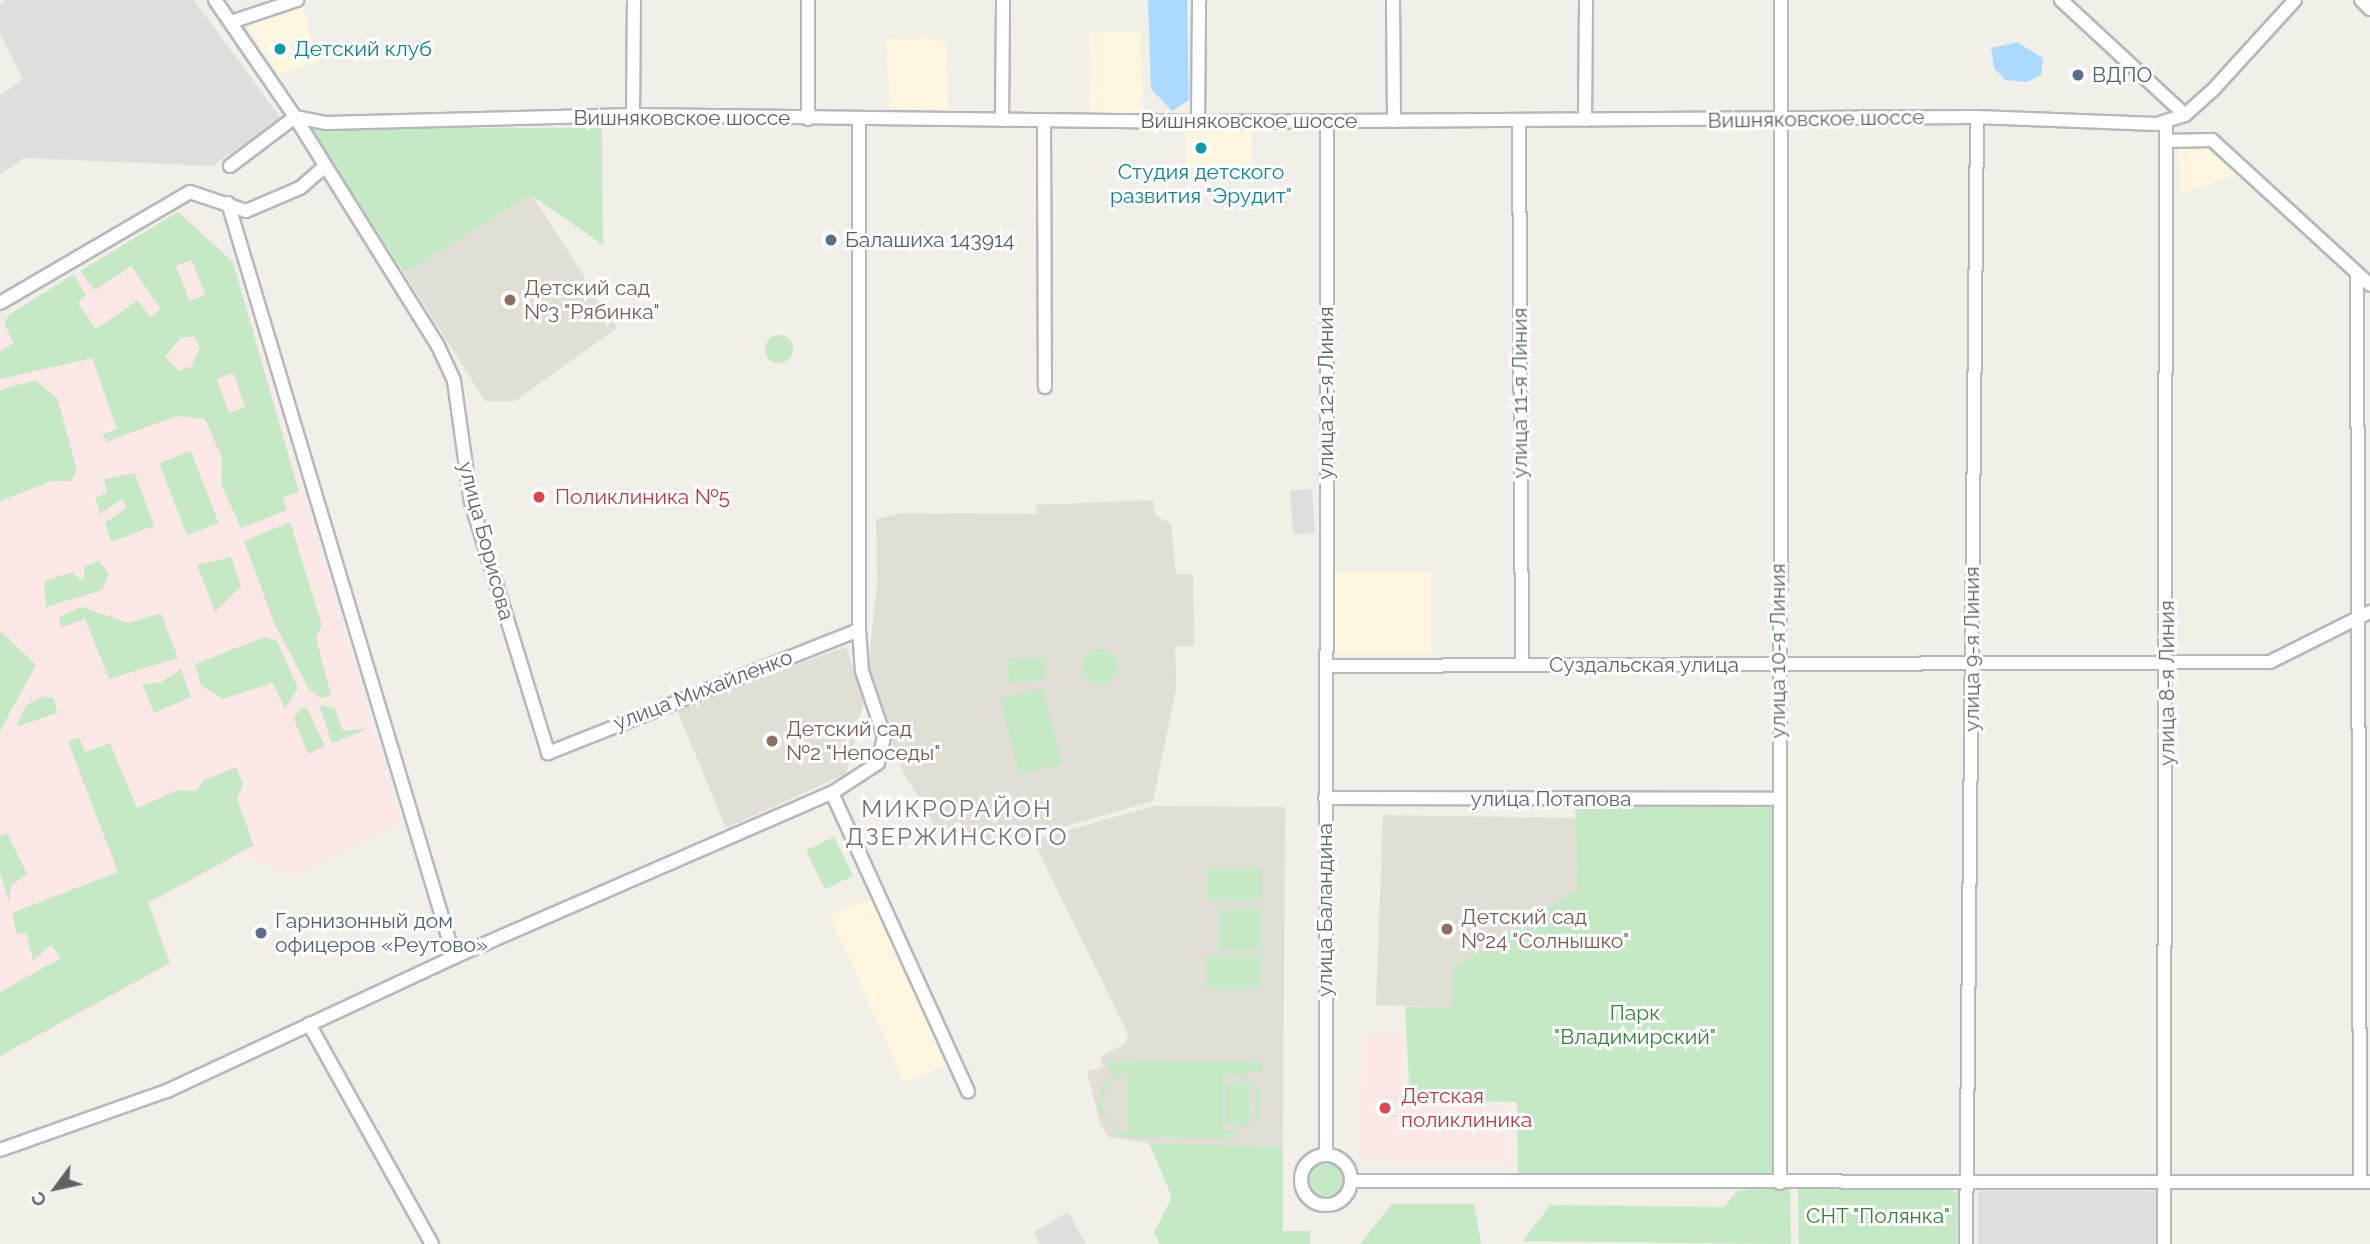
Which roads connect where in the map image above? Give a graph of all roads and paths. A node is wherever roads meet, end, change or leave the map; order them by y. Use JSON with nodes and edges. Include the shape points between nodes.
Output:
{"nodes":[{"id":1,"x":215,"y":0,"type":"edge"},
{"id":2,"x":298,"y":0,"type":"edge"},
{"id":3,"x":634,"y":0,"type":"edge"},
{"id":4,"x":808,"y":0,"type":"edge"},
{"id":5,"x":1003,"y":0,"type":"edge"},
{"id":6,"x":1199,"y":0,"type":"edge"},
{"id":7,"x":1393,"y":0,"type":"edge"},
{"id":8,"x":1586,"y":0,"type":"edge"},
{"id":9,"x":1781,"y":0,"type":"edge"},
{"id":10,"x":2061,"y":0,"type":"edge"},
{"id":11,"x":2295,"y":0,"type":"edge"},
{"id":12,"x":2361,"y":0,"type":"edge"},
{"id":13,"x":2370,"y":9,"type":"edge"},
{"id":14,"x":232,"y":23,"type":"junction"},
{"id":15,"x":633,"y":115,"type":"junction"},
{"id":16,"x":2185,"y":115,"type":"junction"},
{"id":17,"x":295,"y":117,"type":"junction"},
{"id":18,"x":1977,"y":117,"type":"junction"},
{"id":19,"x":808,"y":119,"type":"junction"},
{"id":20,"x":1782,"y":119,"type":"junction"},
{"id":21,"x":859,"y":120,"type":"junction"},
{"id":22,"x":1003,"y":120,"type":"junction"},
{"id":23,"x":1044,"y":120,"type":"junction"},
{"id":24,"x":1585,"y":120,"type":"junction"},
{"id":25,"x":1327,"y":121,"type":"junction"},
{"id":26,"x":1394,"y":121,"type":"junction"},
{"id":27,"x":1518,"y":121,"type":"junction"},
{"id":28,"x":1198,"y":122,"type":"junction"},
{"id":29,"x":2166,"y":122,"type":"junction"},
{"id":30,"x":2166,"y":141,"type":"junction"},
{"id":31,"x":230,"y":166,"type":"dead end"},
{"id":32,"x":325,"y":166,"type":"junction"},
{"id":33,"x":228,"y":203,"type":"junction"},
{"id":34,"x":2357,"y":273,"type":"junction"},
{"id":35,"x":2370,"y":285,"type":"edge"},
{"id":36,"x":0,"y":303,"type":"edge"},
{"id":37,"x":1045,"y":387,"type":"dead end"},
{"id":38,"x":2365,"y":615,"type":"edge"},
{"id":39,"x":859,"y":630,"type":"junction"},
{"id":40,"x":1972,"y":664,"type":"junction"},
{"id":41,"x":2168,"y":664,"type":"junction"},
{"id":42,"x":1522,"y":665,"type":"junction"},
{"id":43,"x":1777,"y":665,"type":"junction"},
{"id":44,"x":1326,"y":666,"type":"junction"},
{"id":45,"x":548,"y":753,"type":"joint"},
{"id":46,"x":832,"y":793,"type":"junction"},
{"id":47,"x":1325,"y":798,"type":"junction"},
{"id":48,"x":1778,"y":799,"type":"junction"},
{"id":49,"x":454,"y":957,"type":"junction"},
{"id":50,"x":309,"y":1024,"type":"junction"},
{"id":51,"x":968,"y":1091,"type":"dead end"},
{"id":52,"x":0,"y":1150,"type":"edge"},
{"id":53,"x":1326,"y":1155,"type":"junction"},
{"id":54,"x":1351,"y":1181,"type":"junction"},
{"id":55,"x":1967,"y":1182,"type":"junction"},
{"id":56,"x":2165,"y":1182,"type":"junction"},
{"id":57,"x":2365,"y":1182,"type":"edge"},
{"id":58,"x":1780,"y":1183,"type":"junction"},
{"id":59,"x":432,"y":1244,"type":"edge"},
{"id":60,"x":1966,"y":1244,"type":"edge"},
{"id":61,"x":2164,"y":1244,"type":"edge"}],
"edges":[{"from":1,"to":14,"type":"street"},
{"from":2,"to":14,"type":"street"},
{"from":3,"to":15,"type":"street"},
{"from":4,"to":19,"type":"street"},
{"from":5,"to":22,"type":"street"},
{"from":6,"to":28,"type":"street"},
{"from":7,"to":26,"type":"street"},
{"from":8,"to":24,"type":"street"},
{"from":9,"to":20,"type":"street"},
{"from":10,"to":16,"type":"street"},
{"from":11,"to":16,"type":"street","name":"Вишняковское шоссе"},
{"from":12,"to":13,"type":"street"},
{"from":14,"to":17,"type":"street"},
{"from":15,"to":17,"type":"street","name":"Вишняковское шоссе","via":[[326,123]]},
{"from":15,"to":19,"type":"street","name":"Вишняковское шоссе"},
{"from":16,"to":29,"type":"street","name":"Вишняковское шоссе"},
{"from":17,"to":31,"type":"street"},
{"from":17,"to":32,"type":"street","name":"улица Борисова"},
{"from":18,"to":20,"type":"street","name":"Вишняковское шоссе"},
{"from":18,"to":29,"type":"street","name":"Вишняковское шоссе"},
{"from":18,"to":40,"type":"street","name":"улица 9-я Линия"},
{"from":19,"to":21,"type":"street","name":"Вишняковское шоссе"},
{"from":20,"to":24,"type":"street","name":"Вишняковское шоссе"},
{"from":20,"to":43,"type":"street","name":"улица 10-я Линия"},
{"from":21,"to":22,"type":"street","name":"Вишняковское шоссе"},
{"from":21,"to":39,"type":"street"},
{"from":22,"to":23,"type":"street","name":"Вишняковское шоссе"},
{"from":23,"to":28,"type":"street","name":"Вишняковское шоссе"},
{"from":23,"to":37,"type":"street"},
{"from":24,"to":27,"type":"street","name":"Вишняковское шоссе"},
{"from":25,"to":26,"type":"street","name":"Вишняковское шоссе"},
{"from":25,"to":28,"type":"street","name":"Вишняковское шоссе"},
{"from":25,"to":44,"type":"street","name":"улица 12-я Линия"},
{"from":26,"to":27,"type":"street","name":"Вишняковское шоссе"},
{"from":27,"to":42,"type":"street","name":"улица 11-я Линия"},
{"from":29,"to":30,"type":"street","name":"улица 8-я Линия"},
{"from":30,"to":34,"type":"street","via":[[2212,140]]},
{"from":30,"to":41,"type":"street","name":"улица 8-я Линия"},
{"from":32,"to":33,"type":"street","via":[[267,205],[246,211]]},
{"from":32,"to":45,"type":"street","name":"улица Борисова","via":[[454,381],[463,469]]},
{"from":33,"to":36,"type":"street","via":[[190,192]]},
{"from":33,"to":49,"type":"street"},
{"from":34,"to":35,"type":"street"},
{"from":34,"to":38,"type":"street"},
{"from":38,"to":41,"type":"street","name":"Суздальская улица","via":[[2270,662]]},
{"from":38,"to":57,"type":"street"},
{"from":39,"to":45,"type":"street","name":"улица Михайленко"},
{"from":39,"to":46,"type":"street","via":[[862,671],[884,751],[868,772]]},
{"from":40,"to":41,"type":"street","name":"Суздальская улица"},
{"from":40,"to":43,"type":"street","name":"Суздальская улица"},
{"from":40,"to":55,"type":"street","name":"улица 9-я Линия"},
{"from":41,"to":56,"type":"street","name":"улица 8-я Линия"},
{"from":42,"to":43,"type":"street","name":"Суздальская улица"},
{"from":42,"to":44,"type":"street","name":"Суздальская улица"},
{"from":43,"to":48,"type":"street","name":"улица 10-я Линия"},
{"from":44,"to":47,"type":"street","name":"улица Баландина"},
{"from":46,"to":49,"type":"street"},
{"from":46,"to":51,"type":"street"},
{"from":47,"to":48,"type":"street","name":"улица Потапова"},
{"from":47,"to":53,"type":"street","name":"улица Баландина"},
{"from":48,"to":58,"type":"street","name":"улица 10-я Линия"},
{"from":49,"to":50,"type":"street"},
{"from":50,"to":52,"type":"street","via":[[167,1091]]},
{"from":50,"to":59,"type":"street"},
{"from":53,"to":54,"type":"street","via":[[1347,1166]]},
{"from":53,"to":54,"type":"street","via":[[1311,1161],[1302,1174],[1308,1197],[1323,1205],[1339,1202]]},
{"from":54,"to":58,"type":"street"},
{"from":55,"to":56,"type":"street"},
{"from":55,"to":58,"type":"street"},
{"from":55,"to":60,"type":"street","name":"улица 9-я Линия"},
{"from":56,"to":57,"type":"street"},
{"from":56,"to":61,"type":"street","name":"улица 8-я Линия"}]}
